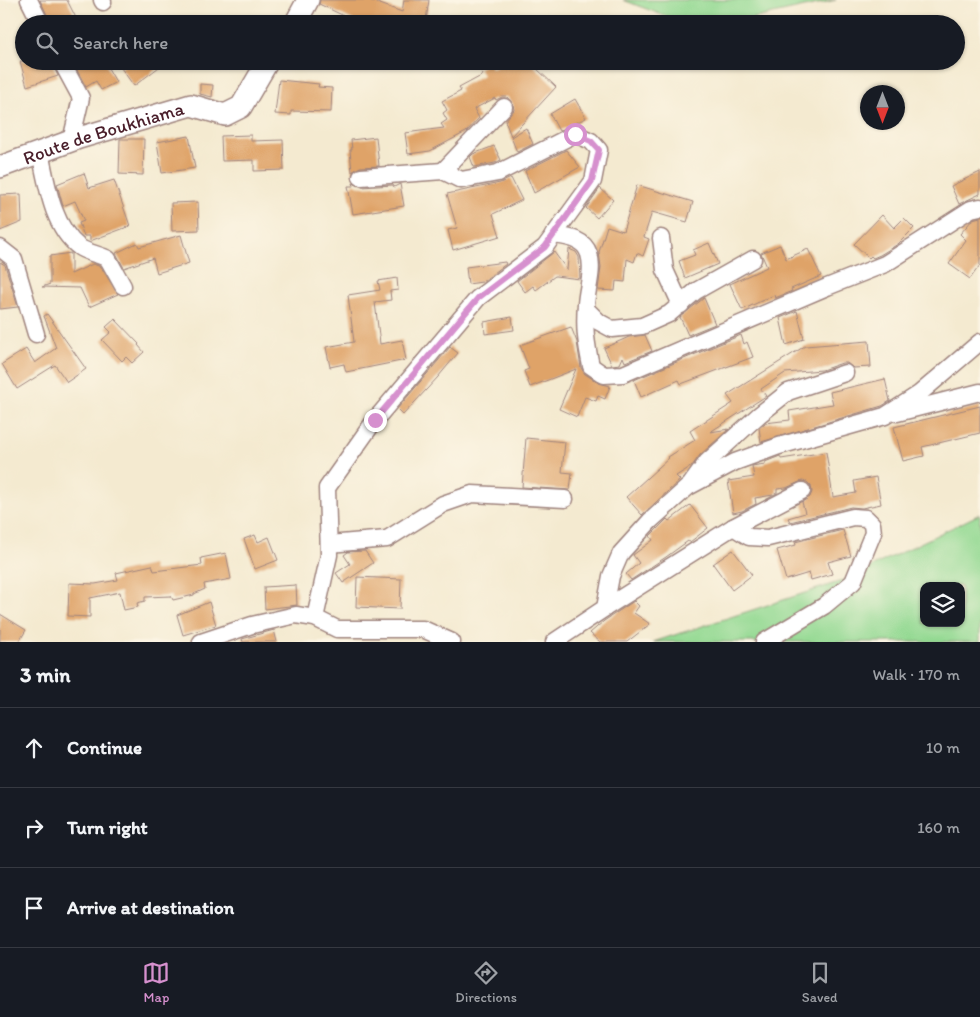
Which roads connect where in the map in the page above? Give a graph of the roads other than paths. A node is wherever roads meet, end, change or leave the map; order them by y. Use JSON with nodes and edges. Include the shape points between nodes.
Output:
{"nodes":[{"id":1,"x":29,"y":0,"type":"edge"},
{"id":2,"x":308,"y":0,"type":"edge"},
{"id":3,"x":36,"y":15,"type":"edge"},
{"id":4,"x":300,"y":15,"type":"edge"},
{"id":5,"x":66,"y":70,"type":"edge"},
{"id":6,"x":263,"y":70,"type":"edge"},
{"id":7,"x":504,"y":106,"type":"dead end"},
{"id":8,"x":71,"y":141,"type":"junction"},
{"id":9,"x":40,"y":152,"type":"junction"},
{"id":10,"x":0,"y":167,"type":"edge"},
{"id":11,"x":442,"y":171,"type":"junction"},
{"id":12,"x":361,"y":177,"type":"dead end"},
{"id":13,"x":980,"y":207,"type":"edge"},
{"id":14,"x":554,"y":235,"type":"junction"},
{"id":15,"x":661,"y":238,"type":"dead end"},
{"id":16,"x":0,"y":248,"type":"edge"},
{"id":17,"x":753,"y":259,"type":"dead end"},
{"id":18,"x":123,"y":286,"type":"dead end"},
{"id":19,"x":681,"y":305,"type":"junction"},
{"id":20,"x":586,"y":309,"type":"junction"},
{"id":21,"x":36,"y":334,"type":"dead end"},
{"id":22,"x":980,"y":342,"type":"edge"},
{"id":23,"x":845,"y":373,"type":"dead end"},
{"id":24,"x":980,"y":392,"type":"edge"},
{"id":25,"x":885,"y":416,"type":"junction"},
{"id":26,"x":688,"y":488,"type":"junction"},
{"id":27,"x":802,"y":491,"type":"dead end"},
{"id":28,"x":565,"y":499,"type":"dead end"},
{"id":29,"x":733,"y":527,"type":"junction"},
{"id":30,"x":328,"y":544,"type":"junction"},
{"id":31,"x":605,"y":608,"type":"junction"},
{"id":32,"x":315,"y":618,"type":"junction"},
{"id":33,"x":201,"y":642,"type":"edge"},
{"id":34,"x":452,"y":642,"type":"edge"},
{"id":35,"x":554,"y":642,"type":"edge"},
{"id":36,"x":764,"y":642,"type":"edge"}],
"edges":[{"from":1,"to":3,"type":"street"},
{"from":2,"to":4,"type":"street"},
{"from":5,"to":8,"type":"street","via":[[81,98]]},
{"from":6,"to":8,"type":"street","name":"Route de Boukhiama","via":[[241,107],[225,116],[191,105]]},
{"from":7,"to":11,"type":"street"},
{"from":8,"to":9,"type":"street","name":"Route de Boukhiama"},
{"from":9,"to":10,"type":"street","name":"Route de Boukhiama"},
{"from":9,"to":18,"type":"street","via":[[59,223],[80,248],[108,259]]},
{"from":11,"to":12,"type":"street"},
{"from":11,"to":14,"type":"street","via":[[461,180],[498,173],[575,134],[591,141],[599,150],[592,181]]},
{"from":13,"to":20,"type":"street","via":[[971,209],[885,264],[623,374],[604,375],[591,366],[584,338]]},
{"from":14,"to":20,"type":"street","via":[[576,238],[589,252],[591,270]]},
{"from":14,"to":30,"type":"street","via":[[545,247],[478,298],[375,420],[327,488]]},
{"from":15,"to":19,"type":"street","via":[[665,270]]},
{"from":16,"to":21,"type":"street","via":[[14,259]]},
{"from":17,"to":19,"type":"street","via":[[696,291]]},
{"from":19,"to":20,"type":"street","via":[[670,314],[642,326],[612,329],[598,322]]},
{"from":22,"to":25,"type":"street","via":[[918,394]]},
{"from":23,"to":26,"type":"street","via":[[788,392],[707,462]]},
{"from":24,"to":25,"type":"street"},
{"from":25,"to":26,"type":"street","via":[[735,462]]},
{"from":26,"to":31,"type":"street","via":[[650,521],[621,553],[611,576]]},
{"from":27,"to":29,"type":"street"},
{"from":28,"to":30,"type":"street","via":[[472,494],[443,504],[387,539]]},
{"from":29,"to":31,"type":"street"},
{"from":29,"to":36,"type":"street","via":[[749,537],[768,538],[853,517],[866,518],[872,524],[874,533],[853,582],[824,606]]},
{"from":30,"to":32,"type":"street","via":[[329,555]]},
{"from":31,"to":35,"type":"street"},
{"from":32,"to":33,"type":"street","via":[[296,615]]},
{"from":32,"to":34,"type":"street","via":[[338,629],[423,630]]}]}
